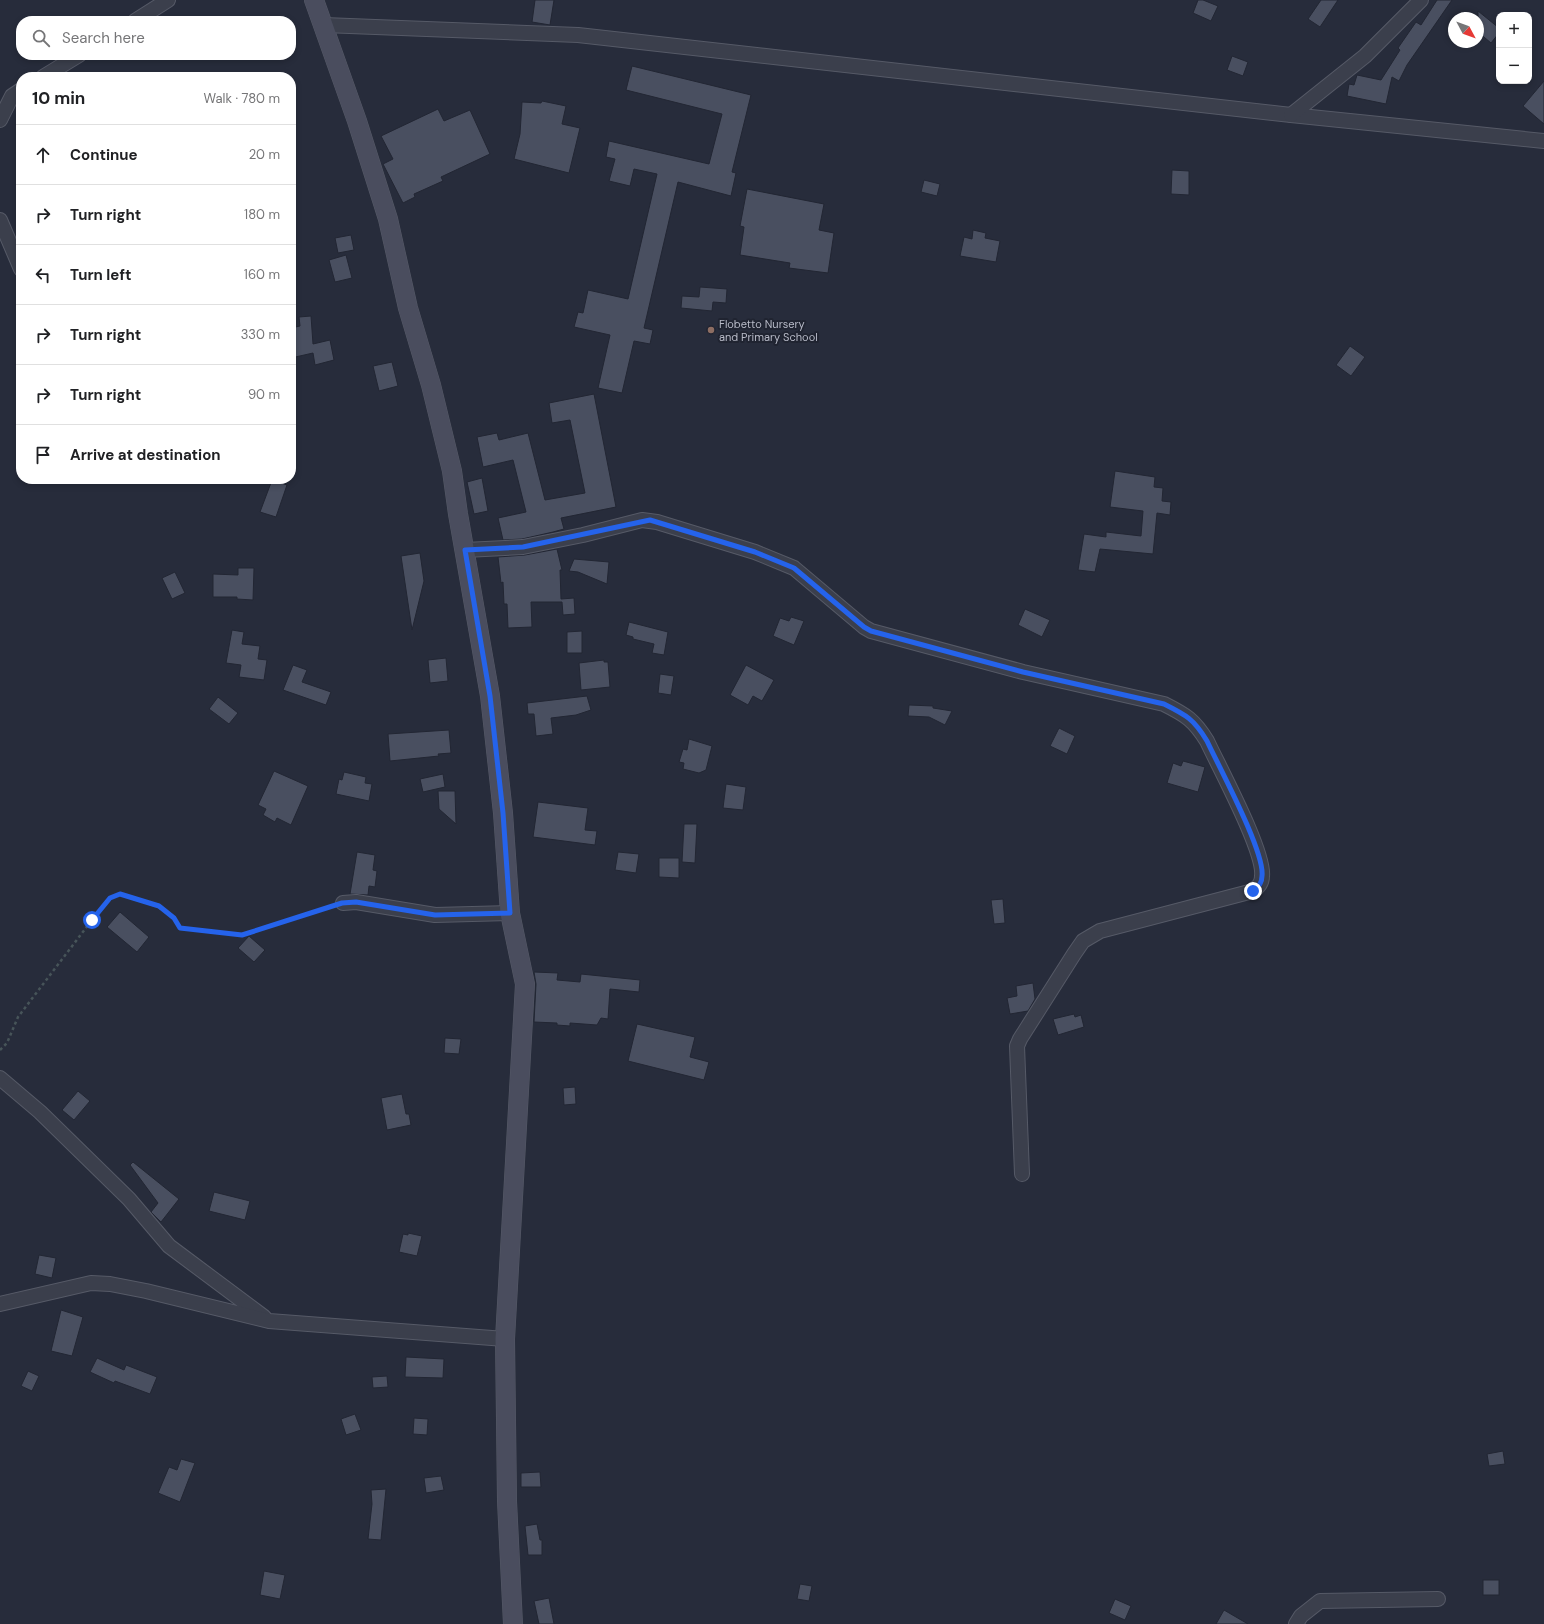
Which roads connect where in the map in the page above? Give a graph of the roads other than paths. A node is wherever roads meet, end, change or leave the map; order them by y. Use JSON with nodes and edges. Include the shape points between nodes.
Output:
{"nodes":[{"id":1,"x":168,"y":0,"type":"edge"},
{"id":2,"x":314,"y":0,"type":"edge"},
{"id":3,"x":1421,"y":0,"type":"edge"},
{"id":4,"x":143,"y":16,"type":"edge"},
{"id":5,"x":324,"y":25,"type":"junction"},
{"id":6,"x":71,"y":60,"type":"edge"},
{"id":7,"x":51,"y":72,"type":"edge"},
{"id":8,"x":11,"y":94,"type":"edge"},
{"id":9,"x":1291,"y":115,"type":"junction"},
{"id":10,"x":0,"y":120,"type":"edge"},
{"id":11,"x":1544,"y":141,"type":"edge"},
{"id":12,"x":0,"y":220,"type":"edge"},
{"id":13,"x":16,"y":257,"type":"edge"},
{"id":14,"x":465,"y":550,"type":"junction"},
{"id":15,"x":342,"y":903,"type":"road end"},
{"id":16,"x":510,"y":913,"type":"junction"},
{"id":17,"x":0,"y":1078,"type":"edge"},
{"id":18,"x":1022,"y":1174,"type":"dead end"},
{"id":19,"x":0,"y":1304,"type":"edge"},
{"id":20,"x":269,"y":1321,"type":"junction"},
{"id":21,"x":505,"y":1339,"type":"junction"},
{"id":22,"x":1438,"y":1599,"type":"dead end"},
{"id":23,"x":513,"y":1624,"type":"edge"},
{"id":24,"x":1296,"y":1624,"type":"edge"}],
"edges":[{"from":1,"to":4,"type":"street"},
{"from":2,"to":5,"type":"main road"},
{"from":3,"to":9,"type":"street","via":[[1365,56]]},
{"from":5,"to":9,"type":"street","via":[[578,35]]},
{"from":5,"to":14,"type":"main road","via":[[388,220],[408,308],[431,385],[452,471]]},
{"from":6,"to":7,"type":"street"},
{"from":8,"to":10,"type":"street"},
{"from":9,"to":11,"type":"street"},
{"from":12,"to":13,"type":"street"},
{"from":14,"to":16,"type":"main road","via":[[490,696],[503,813]]},
{"from":14,"to":18,"type":"street","via":[[523,547],[650,520],[755,552],[794,568],[871,631],[1023,672],[1164,704],[1184,714],[1197,725],[1207,741],[1258,851],[1263,874],[1260,885],[1253,891],[1100,931],[1084,941],[1017,1046]]},
{"from":15,"to":16,"type":"street","via":[[356,902],[435,915]]},
{"from":16,"to":21,"type":"main road","via":[[525,984]]},
{"from":17,"to":20,"type":"street","via":[[40,1112],[129,1199],[169,1246]]},
{"from":19,"to":20,"type":"street","via":[[91,1283],[110,1284]]},
{"from":20,"to":21,"type":"street"},
{"from":21,"to":23,"type":"main road","via":[[507,1501]]},
{"from":22,"to":24,"type":"street","via":[[1320,1601],[1301,1616]]}]}
